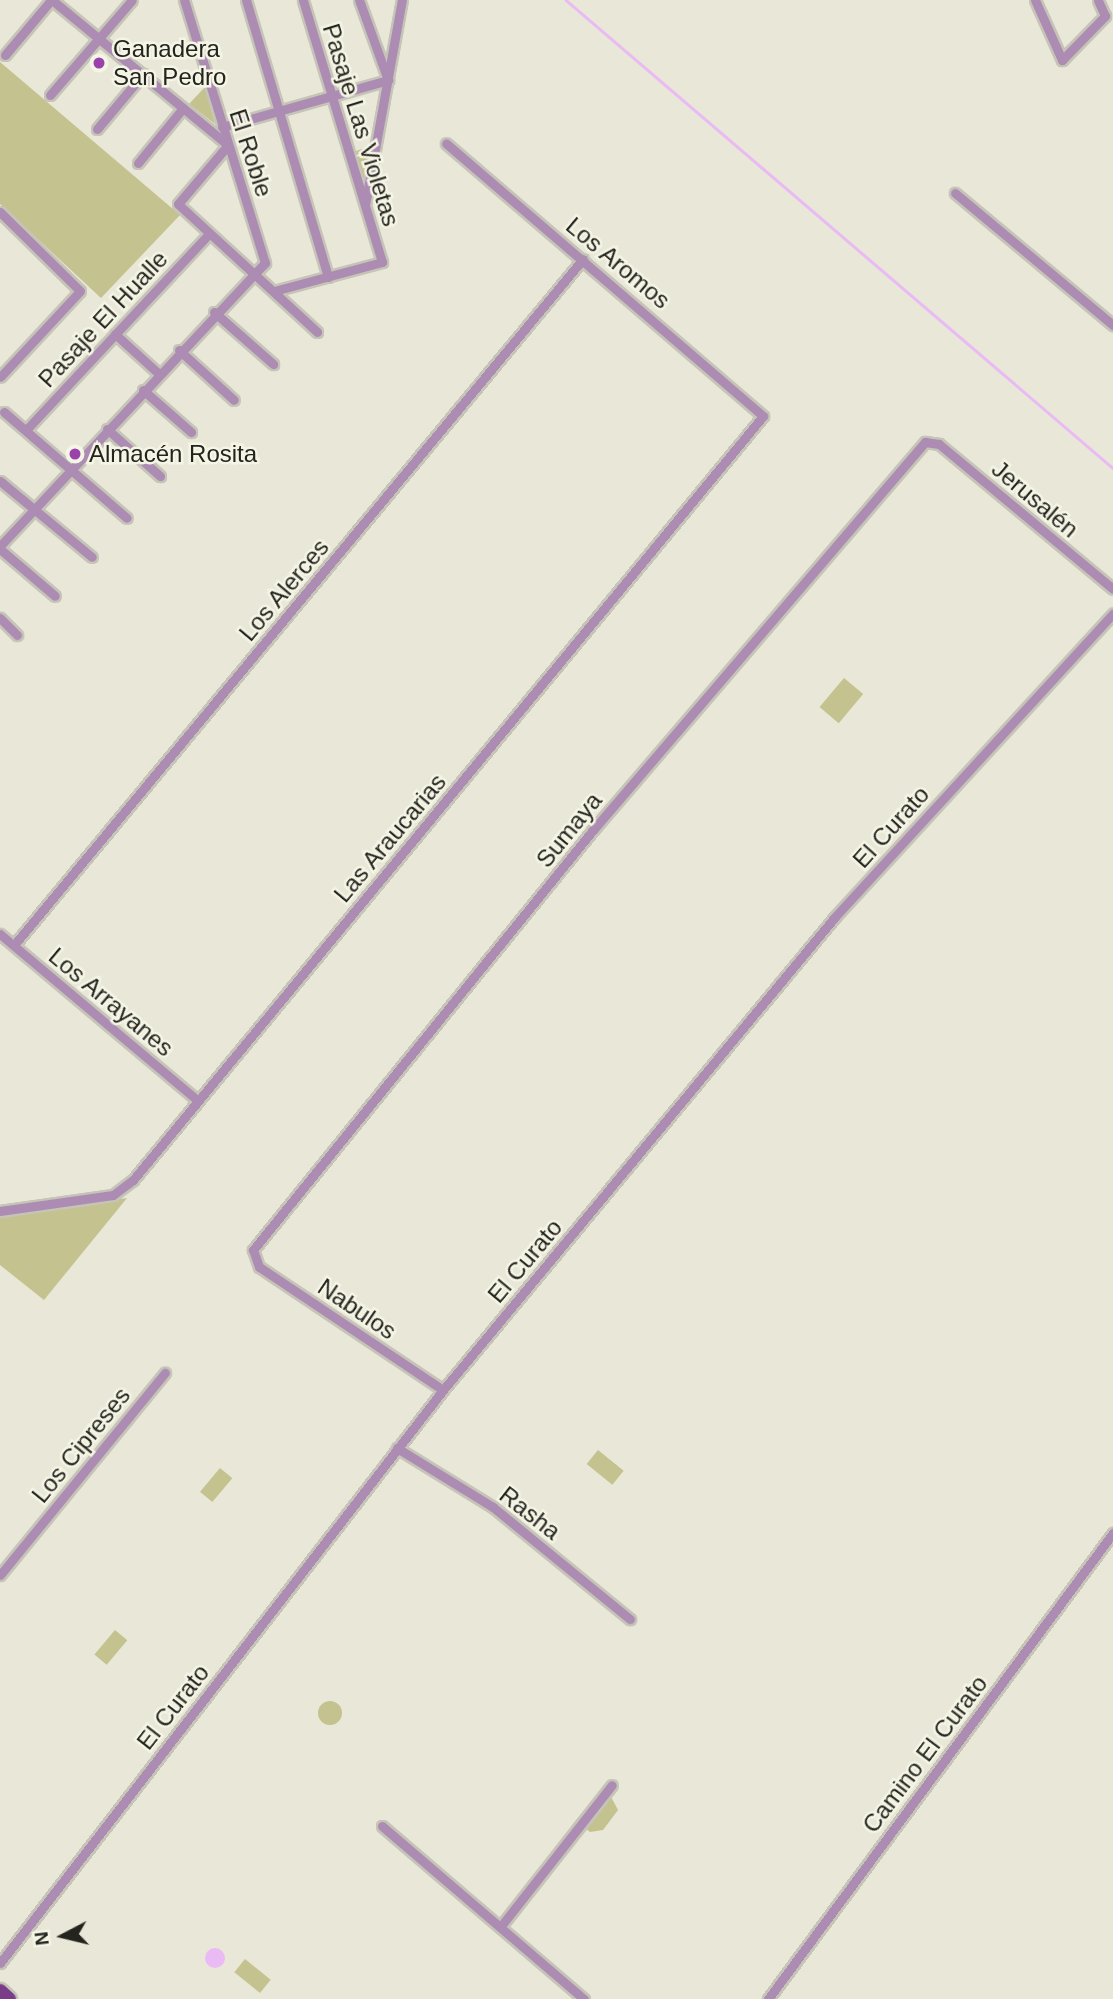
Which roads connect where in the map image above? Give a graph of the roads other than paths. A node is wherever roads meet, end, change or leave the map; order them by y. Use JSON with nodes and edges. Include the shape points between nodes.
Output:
{"nodes":[{"id":1,"x":51,"y":0,"type":"edge"},
{"id":2,"x":132,"y":0,"type":"edge"},
{"id":3,"x":184,"y":0,"type":"edge"},
{"id":4,"x":246,"y":0,"type":"edge"},
{"id":5,"x":303,"y":0,"type":"edge"},
{"id":6,"x":359,"y":0,"type":"edge"},
{"id":7,"x":401,"y":0,"type":"edge"},
{"id":8,"x":1035,"y":0,"type":"edge"},
{"id":9,"x":1098,"y":0,"type":"edge"},
{"id":10,"x":96,"y":37,"type":"junction"},
{"id":11,"x":5,"y":55,"type":"dead end"},
{"id":12,"x":142,"y":74,"type":"junction"},
{"id":13,"x":388,"y":80,"type":"junction"},
{"id":14,"x":50,"y":95,"type":"dead end"},
{"id":15,"x":331,"y":95,"type":"junction"},
{"id":16,"x":184,"y":108,"type":"junction"},
{"id":17,"x":278,"y":110,"type":"junction"},
{"id":18,"x":222,"y":127,"type":"junction"},
{"id":19,"x":97,"y":129,"type":"dead end"},
{"id":20,"x":446,"y":143,"type":"dead end"},
{"id":21,"x":228,"y":145,"type":"junction"},
{"id":22,"x":138,"y":163,"type":"dead end"},
{"id":23,"x":955,"y":193,"type":"dead end"},
{"id":24,"x":365,"y":207,"type":"junction"},
{"id":25,"x":0,"y":212,"type":"edge"},
{"id":26,"x":209,"y":234,"type":"junction"},
{"id":27,"x":583,"y":259,"type":"junction"},
{"id":28,"x":252,"y":271,"type":"junction"},
{"id":29,"x":328,"y":277,"type":"junction"},
{"id":30,"x":274,"y":291,"type":"junction"},
{"id":31,"x":214,"y":312,"type":"junction"},
{"id":32,"x":1113,"y":325,"type":"edge"},
{"id":33,"x":317,"y":332,"type":"dead end"},
{"id":34,"x":115,"y":334,"type":"junction"},
{"id":35,"x":179,"y":350,"type":"junction"},
{"id":36,"x":273,"y":363,"type":"dead end"},
{"id":37,"x":158,"y":373,"type":"junction"},
{"id":38,"x":0,"y":377,"type":"edge"},
{"id":39,"x":143,"y":390,"type":"junction"},
{"id":40,"x":234,"y":400,"type":"dead end"},
{"id":41,"x":4,"y":412,"type":"dead end"},
{"id":42,"x":764,"y":414,"type":"joint"},
{"id":43,"x":107,"y":429,"type":"junction"},
{"id":44,"x":26,"y":430,"type":"junction"},
{"id":45,"x":191,"y":432,"type":"dead end"},
{"id":46,"x":931,"y":441,"type":"joint"},
{"id":47,"x":70,"y":469,"type":"junction"},
{"id":48,"x":160,"y":476,"type":"dead end"},
{"id":49,"x":0,"y":481,"type":"edge"},
{"id":50,"x":34,"y":509,"type":"junction"},
{"id":51,"x":127,"y":517,"type":"dead end"},
{"id":52,"x":0,"y":547,"type":"edge"},
{"id":53,"x":92,"y":557,"type":"dead end"},
{"id":54,"x":1113,"y":589,"type":"edge"},
{"id":55,"x":55,"y":596,"type":"dead end"},
{"id":56,"x":1113,"y":613,"type":"edge"},
{"id":57,"x":0,"y":618,"type":"edge"},
{"id":58,"x":18,"y":635,"type":"dead end"},
{"id":59,"x":0,"y":934,"type":"edge"},
{"id":60,"x":14,"y":945,"type":"junction"},
{"id":61,"x":198,"y":1100,"type":"junction"},
{"id":62,"x":0,"y":1211,"type":"edge"},
{"id":63,"x":253,"y":1259,"type":"joint"},
{"id":64,"x":164,"y":1373,"type":"dead end"},
{"id":65,"x":443,"y":1390,"type":"junction"},
{"id":66,"x":397,"y":1448,"type":"junction"},
{"id":67,"x":1113,"y":1533,"type":"edge"},
{"id":68,"x":0,"y":1574,"type":"edge"},
{"id":69,"x":630,"y":1619,"type":"dead end"},
{"id":70,"x":612,"y":1785,"type":"dead end"},
{"id":71,"x":382,"y":1826,"type":"dead end"},
{"id":72,"x":501,"y":1926,"type":"junction"},
{"id":73,"x":0,"y":1963,"type":"edge"},
{"id":74,"x":0,"y":1991,"type":"edge"},
{"id":75,"x":9,"y":1999,"type":"edge"},
{"id":76,"x":584,"y":1999,"type":"edge"},
{"id":77,"x":768,"y":1999,"type":"edge"}],
"edges":[{"from":1,"to":10,"type":"street"},
{"from":1,"to":11,"type":"street"},
{"from":2,"to":10,"type":"street"},
{"from":3,"to":18,"type":"street","name":"El Roble"},
{"from":4,"to":17,"type":"street"},
{"from":5,"to":15,"type":"street","name":"Pasaje Las Violetas"},
{"from":6,"to":13,"type":"street"},
{"from":7,"to":13,"type":"street"},
{"from":8,"to":9,"type":"street","via":[[1062,60],[1105,16]]},
{"from":10,"to":12,"type":"street"},
{"from":10,"to":14,"type":"street"},
{"from":12,"to":16,"type":"street"},
{"from":12,"to":19,"type":"street"},
{"from":13,"to":15,"type":"street"},
{"from":13,"to":24,"type":"street"},
{"from":15,"to":17,"type":"street"},
{"from":15,"to":24,"type":"street","name":"Pasaje Las Violetas"},
{"from":16,"to":21,"type":"street"},
{"from":16,"to":22,"type":"street"},
{"from":17,"to":18,"type":"street"},
{"from":17,"to":29,"type":"street"},
{"from":18,"to":21,"type":"street","name":"El Roble"},
{"from":20,"to":27,"type":"street","name":"Los Aromos"},
{"from":21,"to":26,"type":"street","via":[[179,196],[178,204]]},
{"from":21,"to":28,"type":"street","name":"El Roble","via":[[265,263]]},
{"from":23,"to":32,"type":"street"},
{"from":24,"to":29,"type":"street","name":"Pasaje Las Violetas","via":[[382,262]]},
{"from":25,"to":38,"type":"street","via":[[80,291]]},
{"from":26,"to":28,"type":"street"},
{"from":26,"to":34,"type":"street","name":"Pasaje El Hualle"},
{"from":27,"to":42,"type":"street","name":"Los Aromos"},
{"from":27,"to":60,"type":"street","name":"Los Alerces"},
{"from":28,"to":30,"type":"street"},
{"from":28,"to":31,"type":"street"},
{"from":29,"to":30,"type":"street"},
{"from":30,"to":33,"type":"street"},
{"from":31,"to":35,"type":"street"},
{"from":31,"to":36,"type":"street"},
{"from":34,"to":37,"type":"street"},
{"from":34,"to":44,"type":"street","name":"Pasaje El Hualle"},
{"from":35,"to":37,"type":"street"},
{"from":35,"to":40,"type":"street"},
{"from":37,"to":39,"type":"street"},
{"from":39,"to":43,"type":"street"},
{"from":39,"to":45,"type":"street"},
{"from":41,"to":44,"type":"street"},
{"from":42,"to":61,"type":"street","name":"Las Araucarias"},
{"from":43,"to":47,"type":"street"},
{"from":43,"to":48,"type":"street"},
{"from":44,"to":47,"type":"street"},
{"from":46,"to":54,"type":"street","name":"Jerusalén"},
{"from":46,"to":63,"type":"street","name":"Sumaya","via":[[919,446],[593,830],[256,1246]]},
{"from":47,"to":50,"type":"street"},
{"from":47,"to":51,"type":"street"},
{"from":49,"to":50,"type":"street"},
{"from":50,"to":52,"type":"street"},
{"from":50,"to":53,"type":"street"},
{"from":52,"to":55,"type":"street"},
{"from":56,"to":65,"type":"street","name":"El Curato","via":[[834,918]]},
{"from":57,"to":58,"type":"street"},
{"from":59,"to":60,"type":"street","name":"Los Arrayanes"},
{"from":60,"to":61,"type":"street","name":"Los Arrayanes"},
{"from":61,"to":62,"type":"street","name":"Las Araucarias","via":[[120,1191]]},
{"from":63,"to":65,"type":"street","name":"Nabulos"},
{"from":64,"to":68,"type":"street","name":"Los Cipreses"},
{"from":65,"to":66,"type":"street","name":"El Curato"},
{"from":66,"to":69,"type":"street","name":"Rasha","via":[[493,1507]]},
{"from":66,"to":73,"type":"street","name":"El Curato"},
{"from":67,"to":77,"type":"street","name":"Camino El Curato"},
{"from":70,"to":72,"type":"street"},
{"from":71,"to":72,"type":"street"},
{"from":72,"to":76,"type":"street"},
{"from":74,"to":75,"type":"main road"}]}
